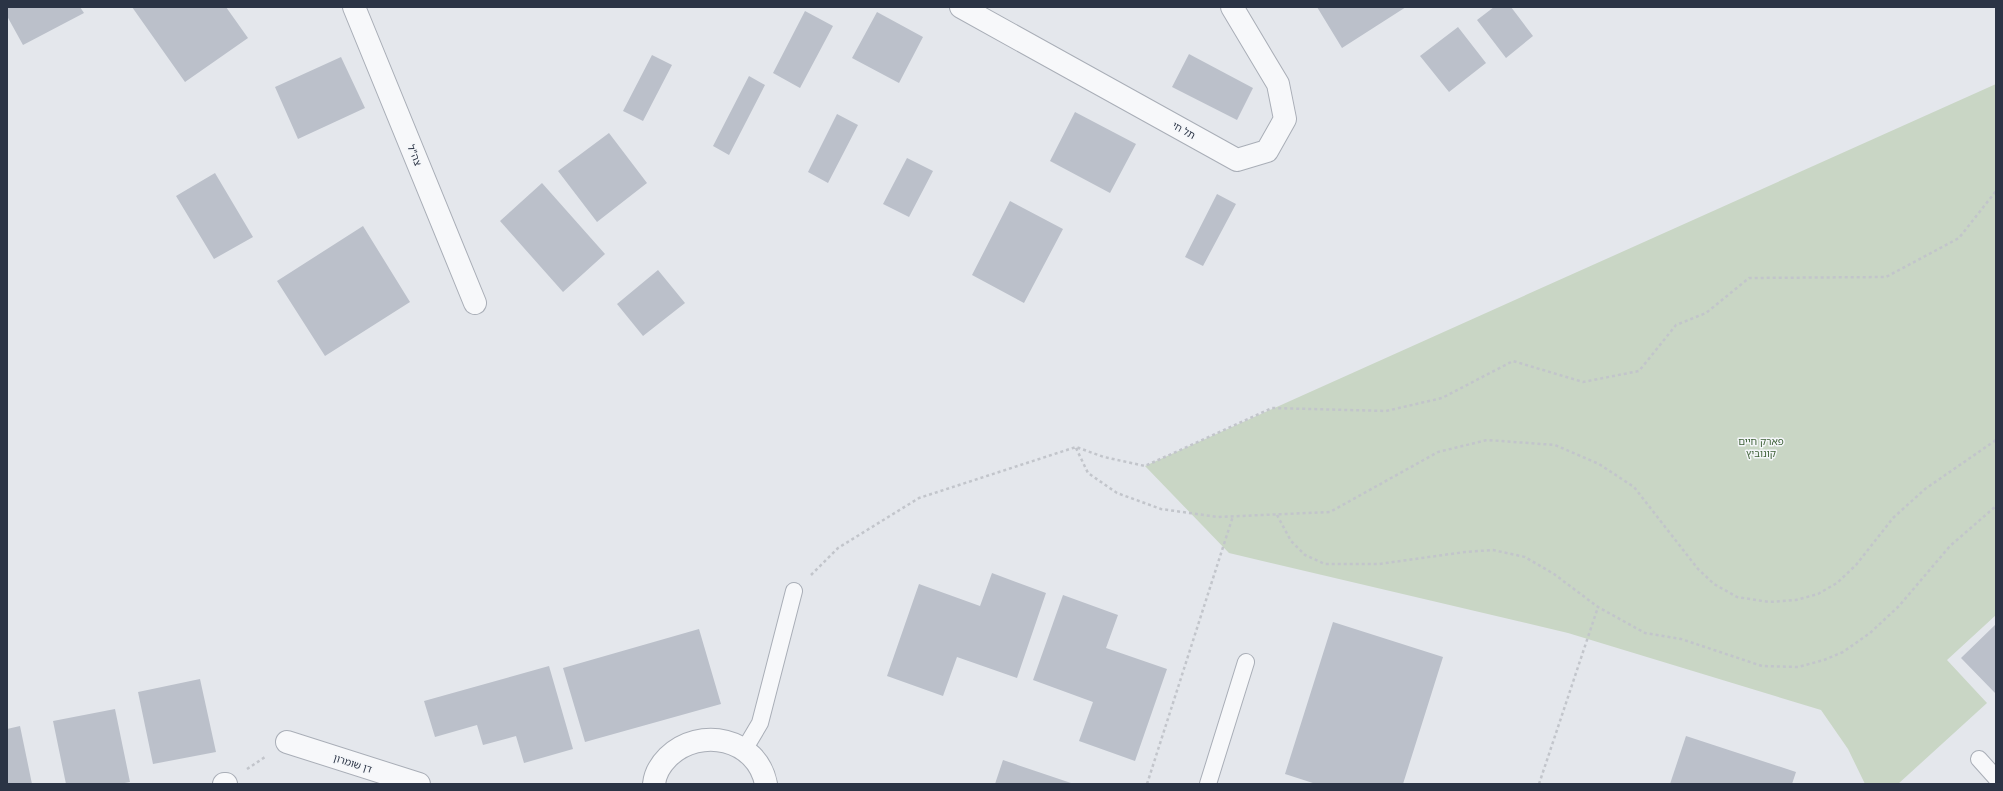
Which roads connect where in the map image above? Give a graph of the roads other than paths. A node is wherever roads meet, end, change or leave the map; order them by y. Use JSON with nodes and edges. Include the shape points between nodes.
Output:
{"nodes":[{"id":1,"x":354,"y":7,"type":"edge"},
{"id":2,"x":961,"y":7,"type":"edge"},
{"id":3,"x":1232,"y":7,"type":"edge"},
{"id":4,"x":475,"y":304,"type":"dead end"},
{"id":5,"x":794,"y":591,"type":"road end"},
{"id":6,"x":1246,"y":662,"type":"dead end"},
{"id":7,"x":287,"y":742,"type":"road end"},
{"id":8,"x":744,"y":750,"type":"junction"},
{"id":9,"x":1979,"y":759,"type":"dead end"},
{"id":10,"x":1996,"y":778,"type":"edge"},
{"id":11,"x":419,"y":784,"type":"edge"},
{"id":12,"x":654,"y":784,"type":"edge"},
{"id":13,"x":766,"y":784,"type":"edge"},
{"id":14,"x":1208,"y":784,"type":"edge"}],
"edges":[{"from":1,"to":4,"type":"street","name":"צה\"ל"},
{"from":2,"to":3,"type":"street","name":"תל חי","via":[[1237,160],[1267,152],[1285,119],[1278,84]]},
{"from":5,"to":8,"type":"lane","via":[[760,723]]},
{"from":6,"to":14,"type":"lane"},
{"from":7,"to":11,"type":"street","name":"דן שומרון"},
{"from":8,"to":12,"type":"street","via":[[728,742],[710,739],[692,742],[676,750],[663,763]]},
{"from":8,"to":13,"type":"street","via":[[758,764]]},
{"from":9,"to":10,"type":"lane"}]}
